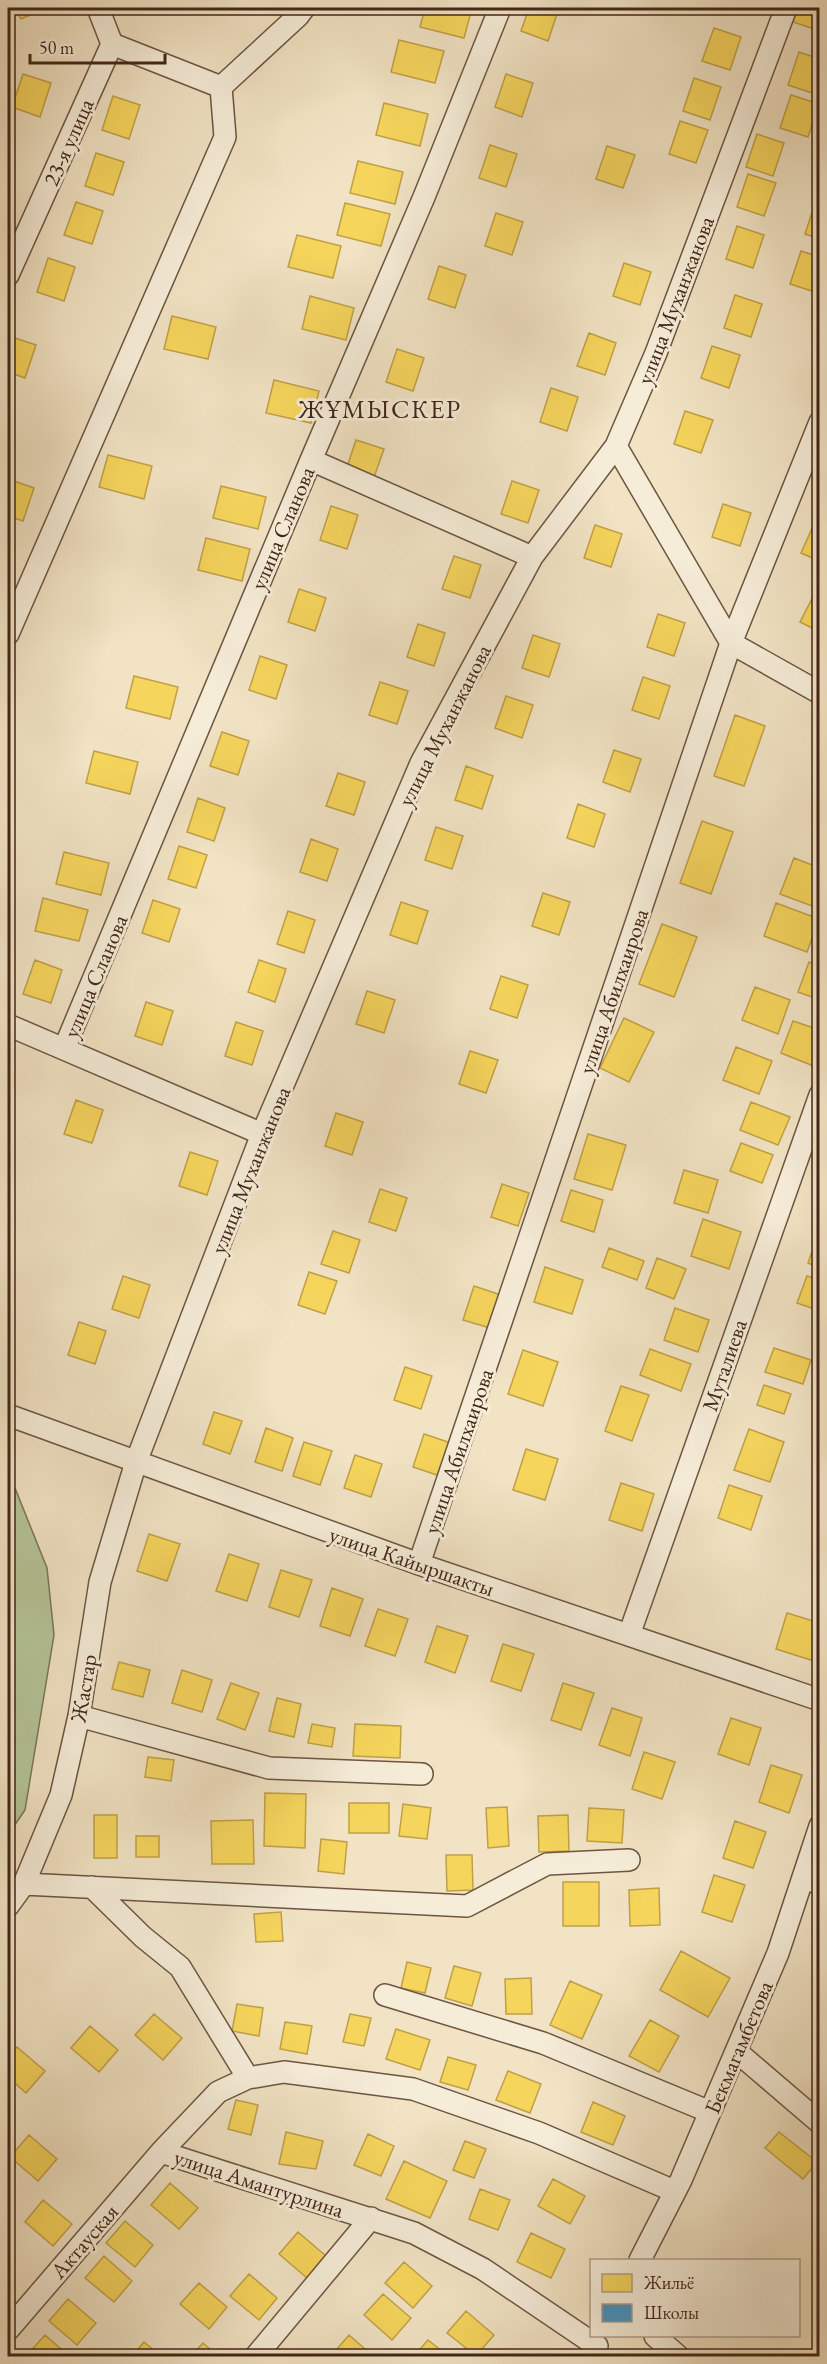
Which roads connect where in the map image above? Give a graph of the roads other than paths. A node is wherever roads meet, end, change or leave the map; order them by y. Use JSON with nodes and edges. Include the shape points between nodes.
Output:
{"nodes":[{"id":1,"x":98,"y":8,"type":"edge"},
{"id":2,"x":304,"y":8,"type":"edge"},
{"id":3,"x":500,"y":8,"type":"edge"},
{"id":4,"x":786,"y":8,"type":"edge"},
{"id":5,"x":112,"y":44,"type":"junction"},
{"id":6,"x":221,"y":87,"type":"junction"},
{"id":7,"x":8,"y":275,"type":"edge"},
{"id":8,"x":819,"y":422,"type":"edge"},
{"id":9,"x":616,"y":446,"type":"junction"},
{"id":10,"x":311,"y":460,"type":"junction"},
{"id":11,"x":532,"y":557,"type":"junction"},
{"id":12,"x":8,"y":634,"type":"edge"},
{"id":13,"x":731,"y":643,"type":"junction"},
{"id":14,"x":819,"y":693,"type":"edge"},
{"id":15,"x":8,"y":1025,"type":"edge"},
{"id":16,"x":64,"y":1049,"type":"junction"},
{"id":17,"x":819,"y":1095,"type":"edge"},
{"id":18,"x":262,"y":1134,"type":"junction"},
{"id":19,"x":8,"y":1415,"type":"edge"},
{"id":20,"x":136,"y":1462,"type":"junction"},
{"id":21,"x":419,"y":1564,"type":"junction"},
{"id":22,"x":629,"y":1635,"type":"junction"},
{"id":23,"x":819,"y":1700,"type":"edge"},
{"id":24,"x":79,"y":1716,"type":"junction"},
{"id":25,"x":422,"y":1774,"type":"dead end"},
{"id":26,"x":819,"y":1826,"type":"edge"},
{"id":27,"x":629,"y":1860,"type":"dead end"},
{"id":28,"x":811,"y":1880,"type":"edge"},
{"id":29,"x":24,"y":1884,"type":"junction"},
{"id":30,"x":92,"y":1887,"type":"junction"},
{"id":31,"x":8,"y":1906,"type":"edge"},
{"id":32,"x":385,"y":1995,"type":"dead end"},
{"id":33,"x":736,"y":2051,"type":"junction"},
{"id":34,"x":248,"y":2078,"type":"junction"},
{"id":35,"x":710,"y":2112,"type":"junction"},
{"id":36,"x":819,"y":2123,"type":"edge"},
{"id":37,"x":161,"y":2152,"type":"junction"},
{"id":38,"x":674,"y":2191,"type":"junction"},
{"id":39,"x":371,"y":2218,"type":"junction"},
{"id":40,"x":640,"y":2259,"type":"edge"},
{"id":41,"x":8,"y":2330,"type":"edge"},
{"id":42,"x":656,"y":2337,"type":"edge"},
{"id":43,"x":596,"y":2346,"type":"edge"},
{"id":44,"x":256,"y":2356,"type":"edge"},
{"id":45,"x":678,"y":2356,"type":"edge"}],
"edges":[{"from":1,"to":5,"type":"street"},
{"from":2,"to":6,"type":"street"},
{"from":3,"to":10,"type":"street","name":"улица Сланова"},
{"from":4,"to":9,"type":"street","name":"улица Муханжанова","via":[[656,353]]},
{"from":5,"to":6,"type":"street"},
{"from":5,"to":7,"type":"street","name":"23-я улица"},
{"from":6,"to":12,"type":"street","via":[[225,137]]},
{"from":8,"to":13,"type":"street","name":"улица Абилхаирова"},
{"from":9,"to":11,"type":"street","name":"улица Муханжанова"},
{"from":9,"to":13,"type":"street"},
{"from":10,"to":11,"type":"street"},
{"from":10,"to":16,"type":"street","name":"улица Сланова"},
{"from":11,"to":18,"type":"street","name":"улица Муханжанова","via":[[421,763]]},
{"from":13,"to":14,"type":"street"},
{"from":13,"to":21,"type":"street","name":"улица Абилхаирова"},
{"from":15,"to":16,"type":"street","name":"улица Сланова"},
{"from":16,"to":18,"type":"street","name":"улица Сланова"},
{"from":17,"to":22,"type":"street","name":"Муталиева"},
{"from":18,"to":20,"type":"street","name":"улица Муханжанова"},
{"from":19,"to":20,"type":"street","name":"улица Кайыршакты"},
{"from":20,"to":21,"type":"street","name":"улица Кайыршакты"},
{"from":20,"to":24,"type":"street","name":"Жастар","via":[[100,1582]]},
{"from":21,"to":22,"type":"street","name":"улица Кайыршакты"},
{"from":22,"to":23,"type":"street","name":"улица Кайыршакты"},
{"from":24,"to":25,"type":"street","via":[[269,1768]]},
{"from":24,"to":29,"type":"street","name":"Жастар","via":[[61,1795]]},
{"from":26,"to":28,"type":"street","name":"Бекмагамбетова"},
{"from":27,"to":30,"type":"street","via":[[547,1864],[467,1906]]},
{"from":28,"to":33,"type":"street","name":"Бекмагамбетова"},
{"from":29,"to":30,"type":"street"},
{"from":29,"to":31,"type":"street","name":"Жастар"},
{"from":30,"to":34,"type":"street","via":[[180,1967]]},
{"from":32,"to":35,"type":"street","via":[[543,2043]]},
{"from":33,"to":35,"type":"street","name":"Бекмагамбетова"},
{"from":33,"to":36,"type":"street"},
{"from":34,"to":37,"type":"street","name":"улица Амантурлина","via":[[218,2092]]},
{"from":34,"to":38,"type":"street","name":"улица Амантурлина","via":[[284,2072],[413,2089],[539,2133]]},
{"from":35,"to":38,"type":"street","name":"Бекмагамбетова"},
{"from":37,"to":39,"type":"street","name":"улица Амантурлина"},
{"from":37,"to":41,"type":"street","name":"Актауская"},
{"from":38,"to":40,"type":"street","name":"Бекмагамбетова"},
{"from":39,"to":43,"type":"street","name":"улица Амантурлина","via":[[414,2233],[483,2269]]},
{"from":39,"to":44,"type":"street"},
{"from":42,"to":45,"type":"street"}]}
